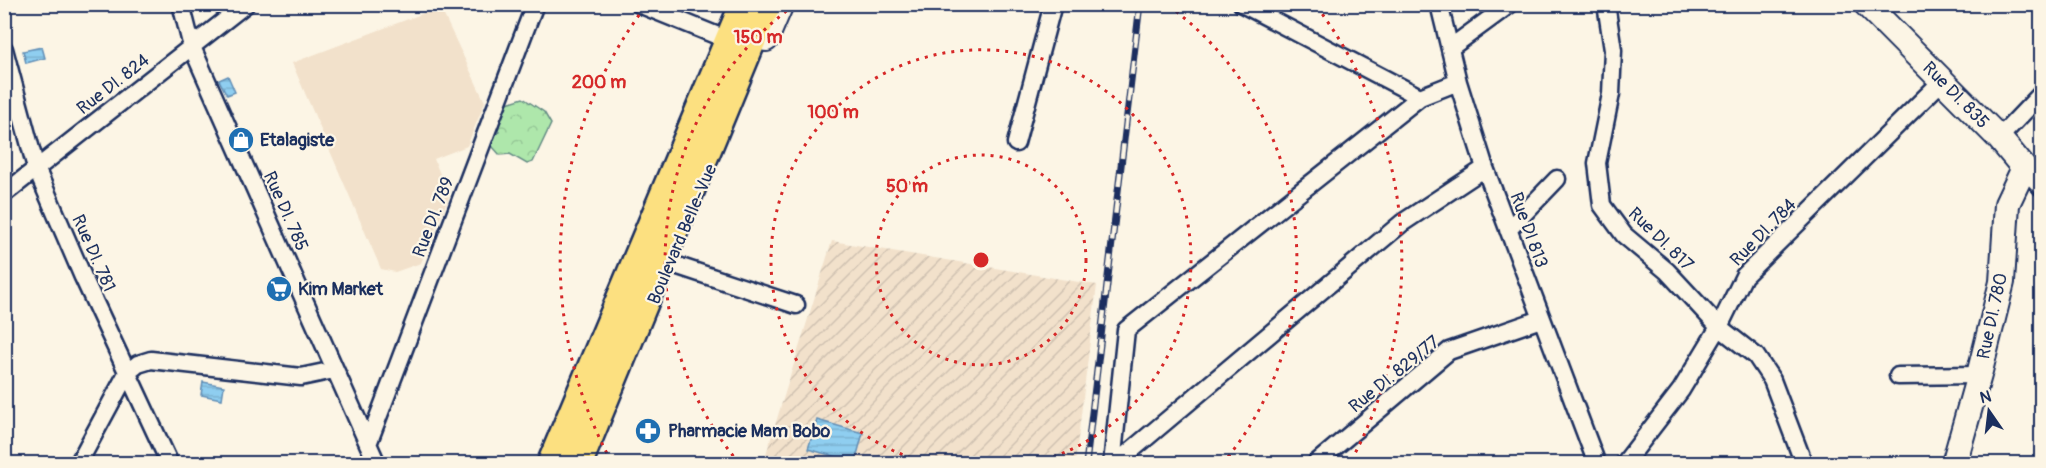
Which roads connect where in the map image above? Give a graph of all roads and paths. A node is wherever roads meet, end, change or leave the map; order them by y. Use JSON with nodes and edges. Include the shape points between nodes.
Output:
{"nodes":[{"id":1,"x":181,"y":4,"type":"edge"},
{"id":2,"x":246,"y":4,"type":"edge"},
{"id":3,"x":535,"y":4,"type":"edge"},
{"id":4,"x":639,"y":4,"type":"edge"},
{"id":5,"x":730,"y":4,"type":"edge"},
{"id":6,"x":744,"y":4,"type":"edge"},
{"id":7,"x":767,"y":4,"type":"edge"},
{"id":8,"x":781,"y":4,"type":"edge"},
{"id":9,"x":1053,"y":4,"type":"edge"},
{"id":10,"x":1242,"y":4,"type":"edge"},
{"id":11,"x":1439,"y":4,"type":"edge"},
{"id":12,"x":1510,"y":4,"type":"edge"},
{"id":13,"x":1606,"y":4,"type":"edge"},
{"id":14,"x":1866,"y":4,"type":"edge"},
{"id":15,"x":718,"y":36,"type":"junction"},
{"id":16,"x":192,"y":47,"type":"junction"},
{"id":17,"x":1450,"y":48,"type":"junction"},
{"id":18,"x":4,"y":49,"type":"edge"},
{"id":19,"x":1458,"y":82,"type":"junction"},
{"id":20,"x":1941,"y":82,"type":"junction"},
{"id":21,"x":2042,"y":93,"type":"edge"},
{"id":22,"x":1420,"y":97,"type":"junction"},
{"id":23,"x":1999,"y":138,"type":"junction"},
{"id":24,"x":1016,"y":143,"type":"dead end"},
{"id":25,"x":36,"y":168,"type":"junction"},
{"id":26,"x":1485,"y":168,"type":"junction"},
{"id":27,"x":2024,"y":168,"type":"junction"},
{"id":28,"x":1557,"y":179,"type":"dead end"},
{"id":29,"x":2042,"y":188,"type":"edge"},
{"id":30,"x":4,"y":194,"type":"edge"},
{"id":31,"x":1508,"y":230,"type":"junction"},
{"id":32,"x":669,"y":264,"type":"junction"},
{"id":33,"x":796,"y":305,"type":"dead end"},
{"id":34,"x":1541,"y":319,"type":"junction"},
{"id":35,"x":1719,"y":327,"type":"junction"},
{"id":36,"x":334,"y":370,"type":"junction"},
{"id":37,"x":128,"y":374,"type":"junction"},
{"id":38,"x":1979,"y":375,"type":"junction"},
{"id":39,"x":1898,"y":376,"type":"dead end"},
{"id":40,"x":368,"y":444,"type":"junction"},
{"id":41,"x":78,"y":464,"type":"edge"},
{"id":42,"x":170,"y":464,"type":"edge"},
{"id":43,"x":377,"y":464,"type":"edge"},
{"id":44,"x":539,"y":464,"type":"edge"},
{"id":45,"x":551,"y":464,"type":"edge"},
{"id":46,"x":578,"y":464,"type":"edge"},
{"id":47,"x":586,"y":464,"type":"edge"},
{"id":48,"x":1113,"y":464,"type":"edge"},
{"id":49,"x":1315,"y":464,"type":"edge"},
{"id":50,"x":1597,"y":464,"type":"edge"},
{"id":51,"x":1624,"y":464,"type":"edge"},
{"id":52,"x":1804,"y":464,"type":"edge"},
{"id":53,"x":1954,"y":464,"type":"edge"}],
"edges":[{"from":1,"to":16,"type":"street","name":"Rue DI. 785"},
{"from":2,"to":16,"type":"street","name":"Rue DI. 824"},
{"from":3,"to":40,"type":"street","name":"Rue DI. 789"},
{"from":4,"to":15,"type":"street"},
{"from":5,"to":15,"type":"street"},
{"from":6,"to":45,"type":"main road","name":"Boulevard Belle-Vue"},
{"from":7,"to":46,"type":"main road","name":"Boulevard Belle-Vue"},
{"from":8,"to":32,"type":"street","name":"Boulevard Belle-Vue"},
{"from":9,"to":24,"type":"street"},
{"from":10,"to":22,"type":"street"},
{"from":11,"to":17,"type":"street","name":"Rue DI 813"},
{"from":12,"to":17,"type":"street"},
{"from":13,"to":35,"type":"street","name":"Rue DI. 817","via":[[1613,50],[1611,94],[1597,163],[1602,205],[1624,235],[1667,271]]},
{"from":14,"to":20,"type":"street","name":"Rue DI. 835"},
{"from":15,"to":44,"type":"street"},
{"from":16,"to":25,"type":"street","name":"Rue DI. 824"},
{"from":16,"to":36,"type":"street","name":"Rue DI. 785"},
{"from":17,"to":19,"type":"street","name":"Rue DI 813"},
{"from":18,"to":25,"type":"street","name":"Rue DI. 781"},
{"from":19,"to":22,"type":"street"},
{"from":19,"to":26,"type":"street","name":"Rue DI 813"},
{"from":20,"to":23,"type":"street","name":"Rue DI. 835"},
{"from":20,"to":35,"type":"street","name":"Rue DI. 784","via":[[1744,276]]},
{"from":21,"to":23,"type":"street"},
{"from":22,"to":48,"type":"street","via":[[1126,330]]},
{"from":23,"to":27,"type":"street","name":"Rue DI. 835"},
{"from":25,"to":30,"type":"street","name":"Rue DI. 824"},
{"from":25,"to":37,"type":"street","name":"Rue DI. 781"},
{"from":26,"to":31,"type":"street","name":"Rue DI 813"},
{"from":26,"to":48,"type":"street","via":[[1402,223]]},
{"from":27,"to":29,"type":"street","name":"Rue DI. 835"},
{"from":27,"to":38,"type":"street","name":"Rue DI. 780","via":[[2007,204],[2002,282]]},
{"from":28,"to":31,"type":"street"},
{"from":31,"to":34,"type":"street","name":"Rue DI 813"},
{"from":32,"to":33,"type":"street"},
{"from":32,"to":47,"type":"street","name":"Boulevard Belle-Vue"},
{"from":34,"to":49,"type":"street","name":"Rue DI. 829/77","via":[[1449,351]]},
{"from":34,"to":50,"type":"street","name":"Rue DI 813"},
{"from":35,"to":51,"type":"street","name":"Rue DI. 784","via":[[1681,390]]},
{"from":35,"to":52,"type":"street","name":"Rue DI. 817","via":[[1756,356],[1772,380]]},
{"from":36,"to":37,"type":"street","via":[[301,377],[151,360],[138,364]]},
{"from":36,"to":40,"type":"street","name":"Rue DI. 785"},
{"from":37,"to":41,"type":"street"},
{"from":37,"to":42,"type":"street","name":"Rue DI. 781"},
{"from":38,"to":39,"type":"street"},
{"from":38,"to":53,"type":"street","name":"Rue DI. 780"},
{"from":40,"to":43,"type":"street","name":"Rue DI. 785"}]}
